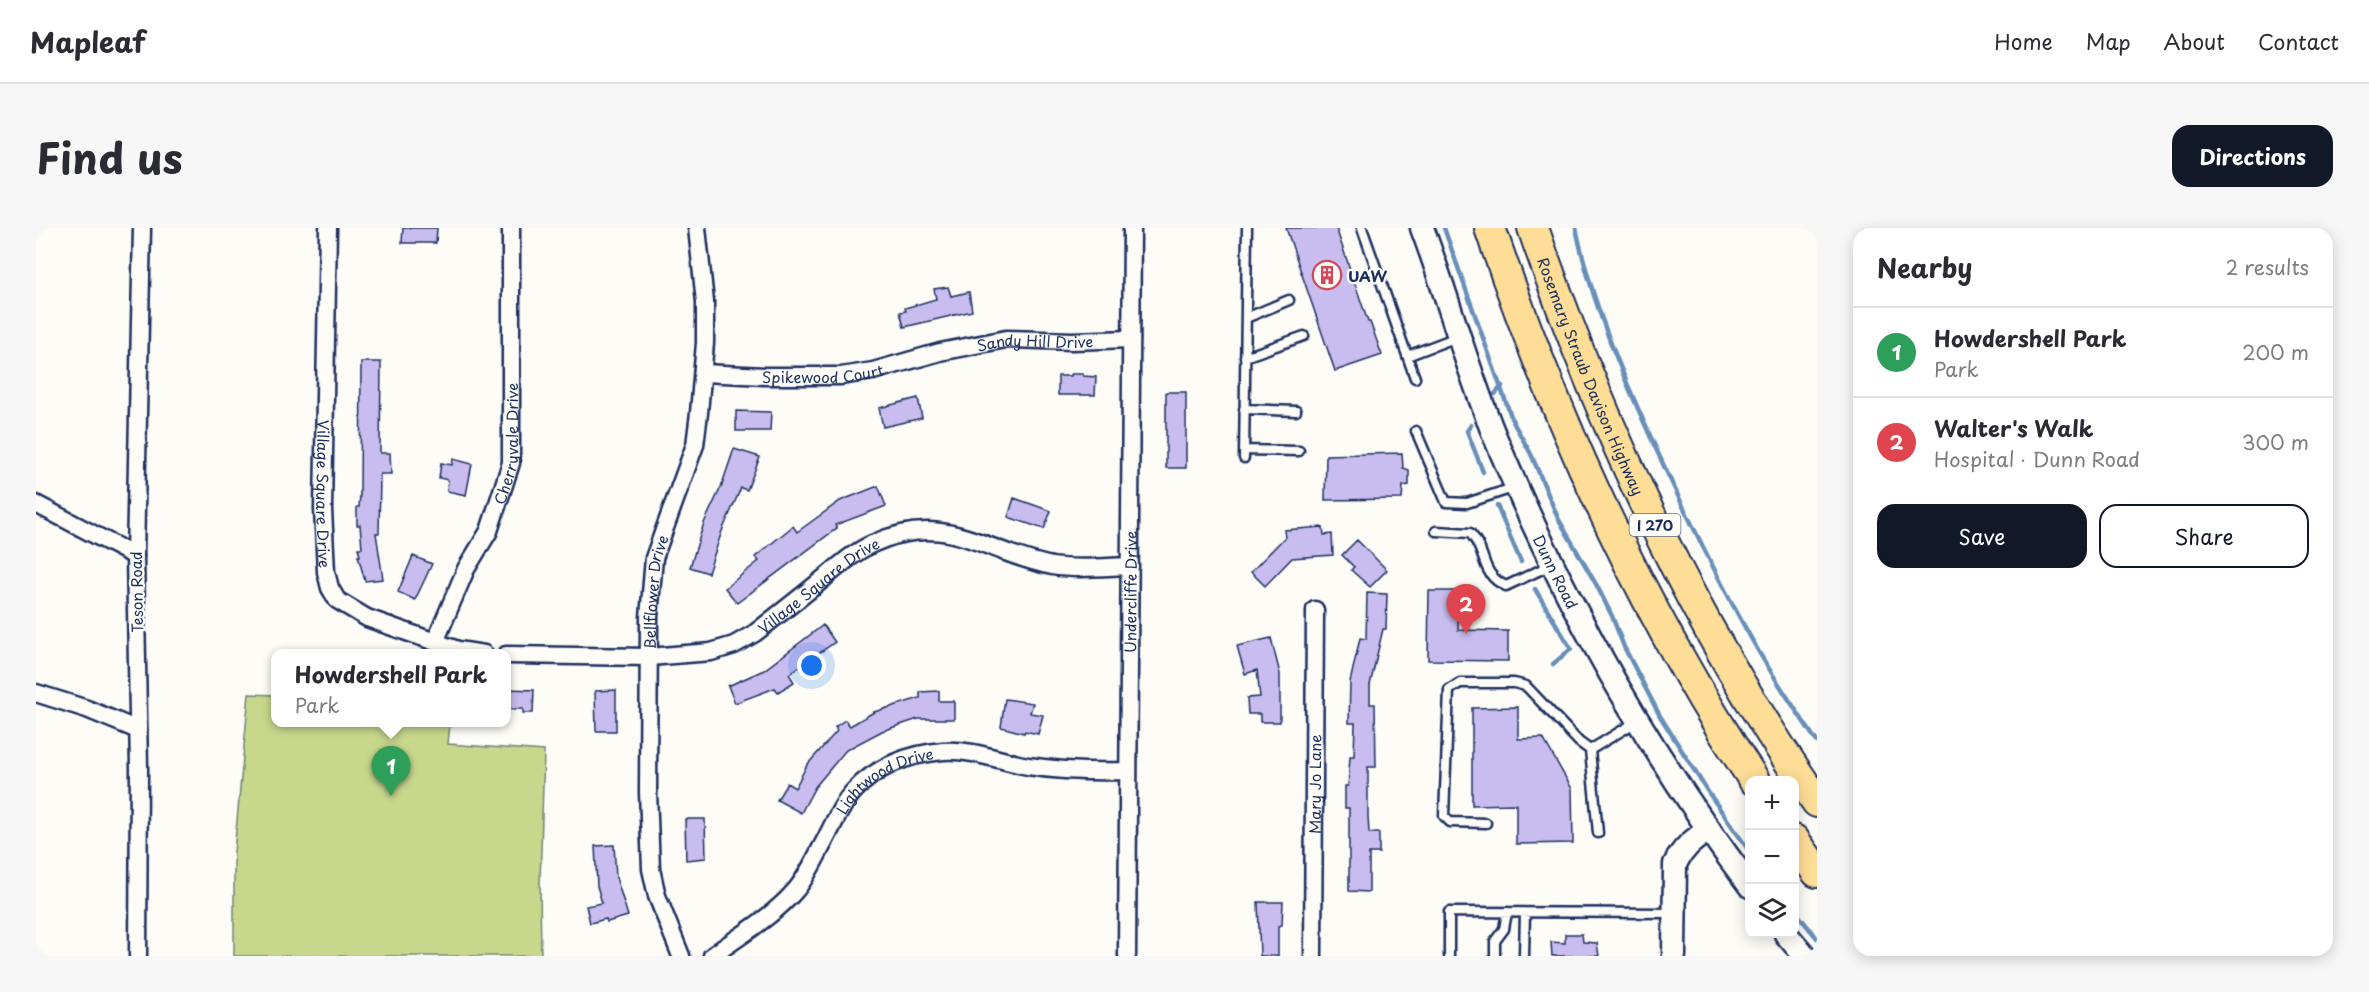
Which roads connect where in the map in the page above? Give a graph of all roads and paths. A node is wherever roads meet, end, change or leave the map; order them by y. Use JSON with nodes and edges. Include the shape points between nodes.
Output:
{"nodes":[{"id":1,"x":142,"y":228,"type":"edge"},
{"id":2,"x":328,"y":228,"type":"edge"},
{"id":3,"x":511,"y":228,"type":"edge"},
{"id":4,"x":697,"y":228,"type":"edge"},
{"id":5,"x":1132,"y":228,"type":"edge"},
{"id":6,"x":1247,"y":228,"type":"edge"},
{"id":7,"x":1362,"y":228,"type":"edge"},
{"id":8,"x":1422,"y":228,"type":"edge"},
{"id":9,"x":1490,"y":228,"type":"edge"},
{"id":10,"x":1533,"y":228,"type":"edge"},
{"id":11,"x":1289,"y":300,"type":"dead end"},
{"id":12,"x":1246,"y":318,"type":"junction"},
{"id":13,"x":1304,"y":336,"type":"dead end"},
{"id":14,"x":1458,"y":336,"type":"junction"},
{"id":15,"x":1131,"y":339,"type":"junction"},
{"id":16,"x":940,"y":352,"type":"joint"},
{"id":17,"x":1407,"y":356,"type":"junction"},
{"id":18,"x":1245,"y":357,"type":"junction"},
{"id":19,"x":703,"y":373,"type":"junction"},
{"id":20,"x":1415,"y":378,"type":"dead end"},
{"id":21,"x":1244,"y":410,"type":"junction"},
{"id":22,"x":1296,"y":411,"type":"dead end"},
{"id":23,"x":1416,"y":431,"type":"dead end"},
{"id":24,"x":1299,"y":451,"type":"dead end"},
{"id":25,"x":1516,"y":487,"type":"junction"},
{"id":26,"x":36,"y":504,"type":"edge"},
{"id":27,"x":1436,"y":531,"type":"dead end"},
{"id":28,"x":135,"y":556,"type":"junction"},
{"id":29,"x":1553,"y":564,"type":"junction"},
{"id":30,"x":1130,"y":566,"type":"junction"},
{"id":31,"x":1315,"y":610,"type":"dead end"},
{"id":32,"x":435,"y":642,"type":"junction"},
{"id":33,"x":455,"y":649,"type":"edge"},
{"id":34,"x":511,"y":655,"type":"edge"},
{"id":35,"x":649,"y":657,"type":"junction"},
{"id":36,"x":36,"y":693,"type":"edge"},
{"id":37,"x":1639,"y":720,"type":"junction"},
{"id":38,"x":138,"y":730,"type":"junction"},
{"id":39,"x":1590,"y":750,"type":"junction"},
{"id":40,"x":1128,"y":771,"type":"junction"},
{"id":41,"x":1752,"y":776,"type":"edge"},
{"id":42,"x":1817,"y":802,"type":"edge"},
{"id":43,"x":1486,"y":824,"type":"dead end"},
{"id":44,"x":1709,"y":830,"type":"junction"},
{"id":45,"x":1598,"y":833,"type":"dead end"},
{"id":46,"x":1799,"y":847,"type":"edge"},
{"id":47,"x":1817,"y":872,"type":"edge"},
{"id":48,"x":1748,"y":884,"type":"edge"},
{"id":49,"x":1507,"y":912,"type":"junction"},
{"id":50,"x":1525,"y":913,"type":"junction"},
{"id":51,"x":1674,"y":913,"type":"junction"},
{"id":52,"x":1790,"y":938,"type":"edge"},
{"id":53,"x":138,"y":956,"type":"edge"},
{"id":54,"x":681,"y":956,"type":"edge"},
{"id":55,"x":712,"y":956,"type":"edge"},
{"id":56,"x":1127,"y":956,"type":"edge"},
{"id":57,"x":1313,"y":956,"type":"edge"},
{"id":58,"x":1449,"y":956,"type":"edge"},
{"id":59,"x":1495,"y":956,"type":"edge"},
{"id":60,"x":1524,"y":956,"type":"edge"},
{"id":61,"x":1674,"y":956,"type":"edge"},
{"id":62,"x":1804,"y":956,"type":"edge"}],
"edges":[{"from":1,"to":28,"type":"street","name":"Teson Road"},
{"from":2,"to":32,"type":"street","name":"Village Square Drive","via":[[323,509],[330,588],[351,610]]},
{"from":3,"to":32,"type":"street","name":"Cherryvale Drive","via":[[511,463],[489,531],[466,569]]},
{"from":4,"to":19,"type":"street","name":"Bellflower Drive","via":[[705,303]]},
{"from":5,"to":15,"type":"street","name":"Undercliffe Drive"},
{"from":6,"to":12,"type":"lane"},
{"from":7,"to":17,"type":"lane"},
{"from":8,"to":14,"type":"street","name":"Dunn Road"},
{"from":9,"to":41,"type":"highway","number":"I 270","via":[[1556,406],[1621,548],[1696,687]]},
{"from":10,"to":42,"type":"highway","name":"Rosemary Straub Davison Highway","number":"I 270","via":[[1586,370],[1649,514],[1724,654]]},
{"from":11,"to":12,"type":"lane"},
{"from":12,"to":18,"type":"lane"},
{"from":13,"to":18,"type":"lane"},
{"from":14,"to":17,"type":"lane"},
{"from":14,"to":25,"type":"street","name":"Dunn Road"},
{"from":15,"to":16,"type":"street","name":"Sandy Hill Drive","via":[[1006,339]]},
{"from":15,"to":30,"type":"street","name":"Undercliffe Drive"},
{"from":16,"to":19,"type":"street","name":"Spikewood Court","via":[[841,376]]},
{"from":17,"to":20,"type":"lane"},
{"from":18,"to":21,"type":"lane"},
{"from":19,"to":35,"type":"street","name":"Bellflower Drive","via":[[695,445],[654,558]]},
{"from":21,"to":22,"type":"lane"},
{"from":21,"to":24,"type":"lane","via":[[1244,454]]},
{"from":23,"to":25,"type":"lane","via":[[1446,502],[1467,503]]},
{"from":25,"to":29,"type":"street","name":"Dunn Road"},
{"from":26,"to":28,"type":"street"},
{"from":27,"to":29,"type":"lane","via":[[1470,533],[1486,570],[1494,581],[1506,586]]},
{"from":28,"to":38,"type":"street","name":"Teson Road"},
{"from":29,"to":37,"type":"street","name":"Dunn Road"},
{"from":30,"to":35,"type":"street","name":"Village Square Drive","via":[[1054,566],[950,532],[924,530],[895,535],[854,555],[734,645],[711,652]]},
{"from":30,"to":40,"type":"street","name":"Undercliffe Drive"},
{"from":31,"to":57,"type":"street","name":"Mary Jo Lane"},
{"from":32,"to":33,"type":"street","name":"Village Square Drive"},
{"from":34,"to":35,"type":"street","name":"Village Square Drive"},
{"from":35,"to":54,"type":"street","name":"Bellflower Drive","via":[[651,869],[657,896]]},
{"from":36,"to":38,"type":"street"},
{"from":37,"to":39,"type":"lane"},
{"from":37,"to":44,"type":"street","name":"Dunn Road"},
{"from":38,"to":53,"type":"street","name":"Teson Road"},
{"from":39,"to":43,"type":"lane","via":[[1526,686],[1452,686],[1444,816],[1450,822]]},
{"from":39,"to":45,"type":"lane"},
{"from":40,"to":55,"type":"street","name":"Lightwood Drive","via":[[1062,770],[946,751],[898,760],[854,791],[796,891],[778,909]]},
{"from":40,"to":56,"type":"street","name":"Undercliffe Drive"},
{"from":44,"to":48,"type":"street","name":"Dunn Road"},
{"from":44,"to":51,"type":"street","via":[[1689,842],[1678,858]]},
{"from":46,"to":47,"type":"highway"},
{"from":49,"to":50,"type":"lane"},
{"from":49,"to":58,"type":"lane","via":[[1449,912]]},
{"from":49,"to":59,"type":"lane","via":[[1504,928],[1495,941]]},
{"from":50,"to":51,"type":"lane"},
{"from":50,"to":60,"type":"lane"},
{"from":51,"to":61,"type":"street"},
{"from":52,"to":62,"type":"street"}]}
